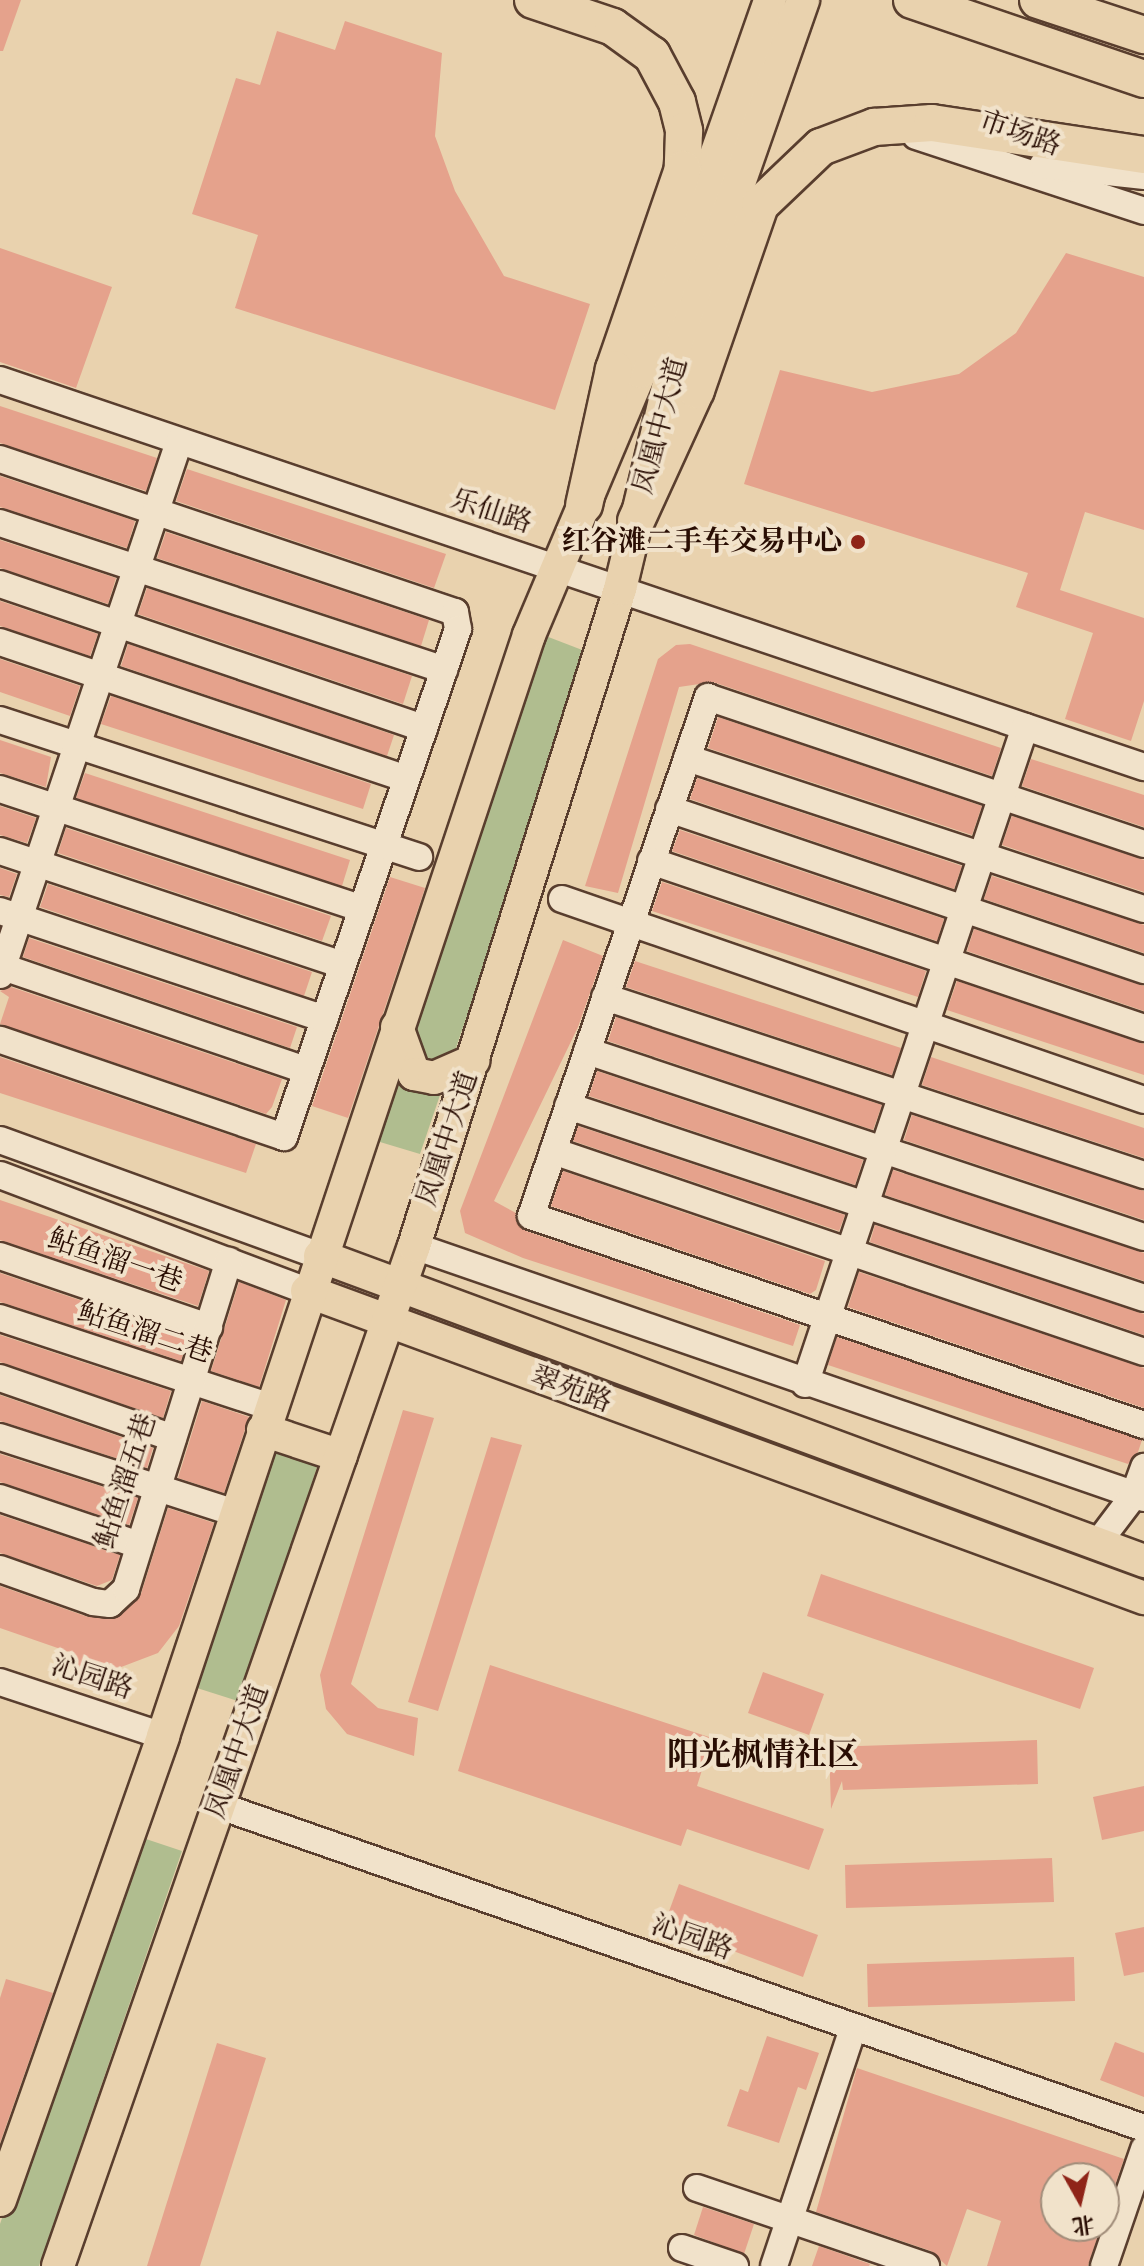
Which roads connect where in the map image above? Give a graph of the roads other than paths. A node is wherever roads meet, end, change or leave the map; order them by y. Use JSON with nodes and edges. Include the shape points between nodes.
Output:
{"nodes":[{"id":1,"x":533,"y":0,"type":"edge"},
{"id":2,"x":770,"y":0,"type":"edge"},
{"id":3,"x":803,"y":0,"type":"edge"},
{"id":4,"x":912,"y":0,"type":"edge"},
{"id":5,"x":1048,"y":2,"type":"edge"},
{"id":6,"x":1144,"y":35,"type":"edge"},
{"id":7,"x":1144,"y":79,"type":"edge"},
{"id":8,"x":874,"y":127,"type":"junction"},
{"id":9,"x":1144,"y":155,"type":"edge"},
{"id":10,"x":996,"y":160,"type":"junction"},
{"id":11,"x":1144,"y":176,"type":"edge"},
{"id":12,"x":1144,"y":211,"type":"edge"},
{"id":13,"x":0,"y":380,"type":"edge"},
{"id":14,"x":179,"y":442,"type":"junction"},
{"id":15,"x":0,"y":459,"type":"edge"},
{"id":16,"x":584,"y":505,"type":"junction"},
{"id":17,"x":156,"y":511,"type":"junction"},
{"id":18,"x":636,"y":521,"type":"junction"},
{"id":19,"x":0,"y":523,"type":"edge"},
{"id":20,"x":136,"y":568,"type":"junction"},
{"id":21,"x":558,"y":568,"type":"junction"},
{"id":22,"x":0,"y":584,"type":"edge"},
{"id":23,"x":620,"y":589,"type":"junction"},
{"id":24,"x":117,"y":624,"type":"junction"},
{"id":25,"x":0,"y":642,"type":"edge"},
{"id":26,"x":444,"y":670,"type":"junction"},
{"id":27,"x":100,"y":676,"type":"junction"},
{"id":28,"x":0,"y":720,"type":"edge"},
{"id":29,"x":1025,"y":727,"type":"junction"},
{"id":30,"x":424,"y":728,"type":"junction"},
{"id":31,"x":76,"y":746,"type":"junction"},
{"id":32,"x":687,"y":758,"type":"junction"},
{"id":33,"x":1144,"y":767,"type":"edge"},
{"id":34,"x":406,"y":779,"type":"junction"},
{"id":35,"x":0,"y":789,"type":"edge"},
{"id":36,"x":1002,"y":796,"type":"junction"},
{"id":37,"x":55,"y":807,"type":"junction"},
{"id":38,"x":669,"y":809,"type":"junction"},
{"id":39,"x":1144,"y":844,"type":"edge"},
{"id":40,"x":383,"y":846,"type":"junction"},
{"id":41,"x":0,"y":851,"type":"edge"},
{"id":42,"x":983,"y":856,"type":"junction"},
{"id":43,"x":419,"y":857,"type":"dead end"},
{"id":44,"x":651,"y":861,"type":"junction"},
{"id":45,"x":37,"y":863,"type":"junction"},
{"id":46,"x":562,"y":899,"type":"dead end"},
{"id":47,"x":362,"y":909,"type":"junction"},
{"id":48,"x":965,"y":909,"type":"junction"},
{"id":49,"x":1144,"y":909,"type":"edge"},
{"id":50,"x":10,"y":914,"type":"edge"},
{"id":51,"x":630,"y":923,"type":"junction"},
{"id":52,"x":947,"y":962,"type":"junction"},
{"id":53,"x":343,"y":965,"type":"junction"},
{"id":54,"x":1,"y":969,"type":"edge"},
{"id":55,"x":1144,"y":970,"type":"edge"},
{"id":56,"x":605,"y":997,"type":"junction"},
{"id":57,"x":324,"y":1019,"type":"junction"},
{"id":58,"x":927,"y":1025,"type":"junction"},
{"id":59,"x":397,"y":1027,"type":"junction"},
{"id":60,"x":1144,"y":1028,"type":"edge"},
{"id":61,"x":0,"y":1040,"type":"edge"},
{"id":62,"x":587,"y":1051,"type":"junction"},
{"id":63,"x":473,"y":1061,"type":"junction"},
{"id":64,"x":306,"y":1070,"type":"junction"},
{"id":65,"x":903,"y":1095,"type":"junction"},
{"id":66,"x":1144,"y":1100,"type":"edge"},
{"id":67,"x":568,"y":1106,"type":"junction"},
{"id":68,"x":0,"y":1140,"type":"edge"},
{"id":69,"x":553,"y":1151,"type":"junction"},
{"id":70,"x":884,"y":1151,"type":"junction"},
{"id":71,"x":0,"y":1175,"type":"edge"},
{"id":72,"x":1144,"y":1175,"type":"edge"},
{"id":73,"x":866,"y":1205,"type":"junction"},
{"id":74,"x":1144,"y":1237,"type":"edge"},
{"id":75,"x":414,"y":1246,"type":"junction"},
{"id":76,"x":850,"y":1252,"type":"junction"},
{"id":77,"x":0,"y":1256,"type":"edge"},
{"id":78,"x":320,"y":1256,"type":"junction"},
{"id":79,"x":229,"y":1261,"type":"junction"},
{"id":80,"x":399,"y":1288,"type":"junction"},
{"id":81,"x":307,"y":1291,"type":"junction"},
{"id":82,"x":1144,"y":1298,"type":"edge"},
{"id":83,"x":0,"y":1318,"type":"edge"},
{"id":84,"x":828,"y":1318,"type":"junction"},
{"id":85,"x":387,"y":1322,"type":"junction"},
{"id":86,"x":209,"y":1327,"type":"junction"},
{"id":87,"x":1144,"y":1352,"type":"edge"},
{"id":88,"x":0,"y":1378,"type":"edge"},
{"id":89,"x":191,"y":1383,"type":"junction"},
{"id":90,"x":805,"y":1384,"type":"junction"},
{"id":91,"x":266,"y":1418,"type":"junction"},
{"id":92,"x":1144,"y":1425,"type":"edge"},
{"id":93,"x":0,"y":1437,"type":"edge"},
{"id":94,"x":173,"y":1438,"type":"junction"},
{"id":95,"x":341,"y":1456,"type":"junction"},
{"id":96,"x":1144,"y":1467,"type":"edge"},
{"id":97,"x":157,"y":1490,"type":"junction"},
{"id":98,"x":1139,"y":1497,"type":"edge"},
{"id":99,"x":0,"y":1498,"type":"edge"},
{"id":100,"x":235,"y":1513,"type":"junction"},
{"id":101,"x":1097,"y":1544,"type":"junction"},
{"id":102,"x":139,"y":1545,"type":"junction"},
{"id":103,"x":1144,"y":1561,"type":"edge"},
{"id":104,"x":0,"y":1569,"type":"edge"},
{"id":105,"x":1144,"y":1598,"type":"edge"},
{"id":106,"x":0,"y":1682,"type":"edge"},
{"id":107,"x":163,"y":1736,"type":"junction"},
{"id":108,"x":220,"y":1806,"type":"junction"},
{"id":109,"x":853,"y":2028,"type":"junction"},
{"id":110,"x":1144,"y":2128,"type":"edge"},
{"id":111,"x":1144,"y":2149,"type":"edge"},
{"id":112,"x":697,"y":2188,"type":"dead end"},
{"id":113,"x":0,"y":2200,"type":"edge"},
{"id":114,"x":790,"y":2220,"type":"junction"},
{"id":115,"x":682,"y":2248,"type":"dead end"},
{"id":116,"x":58,"y":2266,"type":"edge"},
{"id":117,"x":735,"y":2266,"type":"edge"},
{"id":118,"x":774,"y":2266,"type":"edge"},
{"id":119,"x":926,"y":2266,"type":"edge"},
{"id":120,"x":1104,"y":2266,"type":"edge"}],
"edges":[{"from":1,"to":16,"type":"highway","via":[[613,27],[652,55],[677,102],[684,131],[683,169],[614,369]]},
{"from":2,"to":16,"type":"main road","name":"凤凰中大道","via":[[640,372]]},
{"from":3,"to":18,"type":"main road","name":"凤凰中大道","via":[[669,383]]},
{"from":4,"to":7,"type":"highway"},
{"from":5,"to":6,"type":"highway"},
{"from":8,"to":9,"type":"highway","via":[[932,123]]},
{"from":8,"to":10,"type":"street","name":"市场路"},
{"from":8,"to":18,"type":"highway","via":[[821,147],[760,205],[696,390]]},
{"from":10,"to":11,"type":"street"},
{"from":10,"to":12,"type":"street","name":"市场路"},
{"from":13,"to":14,"type":"street","name":"乐仙路"},
{"from":14,"to":17,"type":"street"},
{"from":14,"to":21,"type":"street","name":"乐仙路"},
{"from":15,"to":17,"type":"street"},
{"from":16,"to":21,"type":"main road","name":"凤凰中大道"},
{"from":17,"to":20,"type":"street"},
{"from":17,"to":26,"type":"street","via":[[455,612],[458,629]]},
{"from":18,"to":23,"type":"main road","name":"凤凰中大道"},
{"from":19,"to":20,"type":"street"},
{"from":20,"to":24,"type":"street"},
{"from":20,"to":26,"type":"street"},
{"from":21,"to":23,"type":"street","name":"乐仙路"},
{"from":21,"to":59,"type":"main road","name":"凤凰中大道"},
{"from":22,"to":24,"type":"street"},
{"from":23,"to":29,"type":"street","name":"乐仙路"},
{"from":23,"to":63,"type":"main road","name":"凤凰中大道"},
{"from":24,"to":27,"type":"street"},
{"from":24,"to":30,"type":"street"},
{"from":25,"to":27,"type":"street"},
{"from":26,"to":30,"type":"street"},
{"from":27,"to":31,"type":"street"},
{"from":27,"to":34,"type":"street"},
{"from":28,"to":31,"type":"street"},
{"from":29,"to":33,"type":"street","name":"乐仙路"},
{"from":29,"to":36,"type":"street"},
{"from":30,"to":34,"type":"street"},
{"from":31,"to":37,"type":"street"},
{"from":31,"to":40,"type":"street"},
{"from":32,"to":36,"type":"street","via":[[708,697]]},
{"from":32,"to":38,"type":"street"},
{"from":32,"to":42,"type":"street"},
{"from":34,"to":40,"type":"street"},
{"from":35,"to":37,"type":"street"},
{"from":36,"to":39,"type":"street"},
{"from":36,"to":42,"type":"street"},
{"from":37,"to":45,"type":"street"},
{"from":37,"to":47,"type":"street"},
{"from":38,"to":44,"type":"street"},
{"from":38,"to":48,"type":"street"},
{"from":40,"to":43,"type":"street"},
{"from":40,"to":47,"type":"street"},
{"from":41,"to":45,"type":"street"},
{"from":42,"to":48,"type":"street"},
{"from":42,"to":49,"type":"street"},
{"from":44,"to":51,"type":"street"},
{"from":44,"to":52,"type":"street"},
{"from":45,"to":50,"type":"street"},
{"from":45,"to":53,"type":"street"},
{"from":46,"to":51,"type":"street"},
{"from":47,"to":53,"type":"street"},
{"from":48,"to":52,"type":"street"},
{"from":48,"to":55,"type":"street"},
{"from":50,"to":54,"type":"street"},
{"from":50,"to":57,"type":"street"},
{"from":51,"to":56,"type":"street"},
{"from":51,"to":58,"type":"street"},
{"from":52,"to":58,"type":"street"},
{"from":52,"to":60,"type":"street"},
{"from":53,"to":57,"type":"street"},
{"from":54,"to":64,"type":"street"},
{"from":56,"to":62,"type":"street"},
{"from":56,"to":65,"type":"street"},
{"from":57,"to":64,"type":"street"},
{"from":58,"to":65,"type":"street"},
{"from":58,"to":66,"type":"street"},
{"from":59,"to":63,"type":"main road","via":[[414,1074],[434,1078]]},
{"from":59,"to":78,"type":"main road","name":"凤凰中大道"},
{"from":61,"to":64,"type":"street","via":[[284,1137]]},
{"from":62,"to":67,"type":"street"},
{"from":62,"to":70,"type":"street"},
{"from":63,"to":75,"type":"main road","name":"凤凰中大道"},
{"from":65,"to":70,"type":"street"},
{"from":65,"to":72,"type":"street"},
{"from":67,"to":69,"type":"street"},
{"from":67,"to":73,"type":"street"},
{"from":68,"to":78,"type":"street","name":"翠苑路"},
{"from":69,"to":76,"type":"street"},
{"from":69,"to":84,"type":"street","via":[[531,1216]]},
{"from":70,"to":73,"type":"street"},
{"from":70,"to":74,"type":"street"},
{"from":71,"to":79,"type":"street","name":"翠苑路"},
{"from":73,"to":76,"type":"street"},
{"from":73,"to":82,"type":"street"},
{"from":75,"to":80,"type":"main road","name":"凤凰中大道"},
{"from":75,"to":90,"type":"street"},
{"from":76,"to":84,"type":"street"},
{"from":76,"to":87,"type":"street"},
{"from":77,"to":86,"type":"street","name":"鲇鱼溜一巷"},
{"from":78,"to":80,"type":"main road","name":"翠苑路"},
{"from":78,"to":81,"type":"main road","name":"凤凰中大道"},
{"from":79,"to":81,"type":"street","name":"翠苑路"},
{"from":79,"to":86,"type":"street","name":"鲇鱼溜五巷"},
{"from":80,"to":85,"type":"main road","name":"凤凰中大道"},
{"from":80,"to":101,"type":"main road","name":"翠苑路"},
{"from":81,"to":85,"type":"main road","name":"翠苑路"},
{"from":81,"to":91,"type":"main road","name":"凤凰中大道"},
{"from":83,"to":89,"type":"street","name":"鲇鱼溜二巷"},
{"from":84,"to":90,"type":"street"},
{"from":84,"to":92,"type":"street"},
{"from":85,"to":95,"type":"main road","name":"凤凰中大道"},
{"from":85,"to":105,"type":"main road","name":"翠苑路"},
{"from":86,"to":89,"type":"street","name":"鲇鱼溜五巷"},
{"from":88,"to":94,"type":"street"},
{"from":89,"to":91,"type":"street","name":"鲇鱼溜二巷"},
{"from":89,"to":94,"type":"street","name":"鲇鱼溜五巷"},
{"from":90,"to":98,"type":"street"},
{"from":91,"to":95,"type":"main road"},
{"from":91,"to":100,"type":"main road","name":"凤凰中大道"},
{"from":93,"to":97,"type":"street"},
{"from":94,"to":97,"type":"street","name":"鲇鱼溜五巷"},
{"from":95,"to":108,"type":"main road","name":"凤凰中大道"},
{"from":96,"to":98,"type":"street"},
{"from":97,"to":100,"type":"street"},
{"from":97,"to":102,"type":"street","name":"鲇鱼溜五巷"},
{"from":98,"to":101,"type":"street"},
{"from":99,"to":102,"type":"street"},
{"from":100,"to":107,"type":"main road","name":"凤凰中大道"},
{"from":101,"to":103,"type":"main road","name":"翠苑路"},
{"from":102,"to":104,"type":"street","name":"鲇鱼溜五巷","via":[[126,1589],[110,1604]]},
{"from":106,"to":107,"type":"street","name":"沁园路"},
{"from":107,"to":113,"type":"main road","name":"凤凰中大道"},
{"from":108,"to":109,"type":"street","name":"沁园路"},
{"from":108,"to":116,"type":"main road","name":"凤凰中大道"},
{"from":109,"to":110,"type":"street","name":"沁园路"},
{"from":109,"to":114,"type":"street"},
{"from":111,"to":120,"type":"street"},
{"from":112,"to":114,"type":"street"},
{"from":114,"to":118,"type":"street"},
{"from":114,"to":119,"type":"street"},
{"from":115,"to":117,"type":"street"}]}
